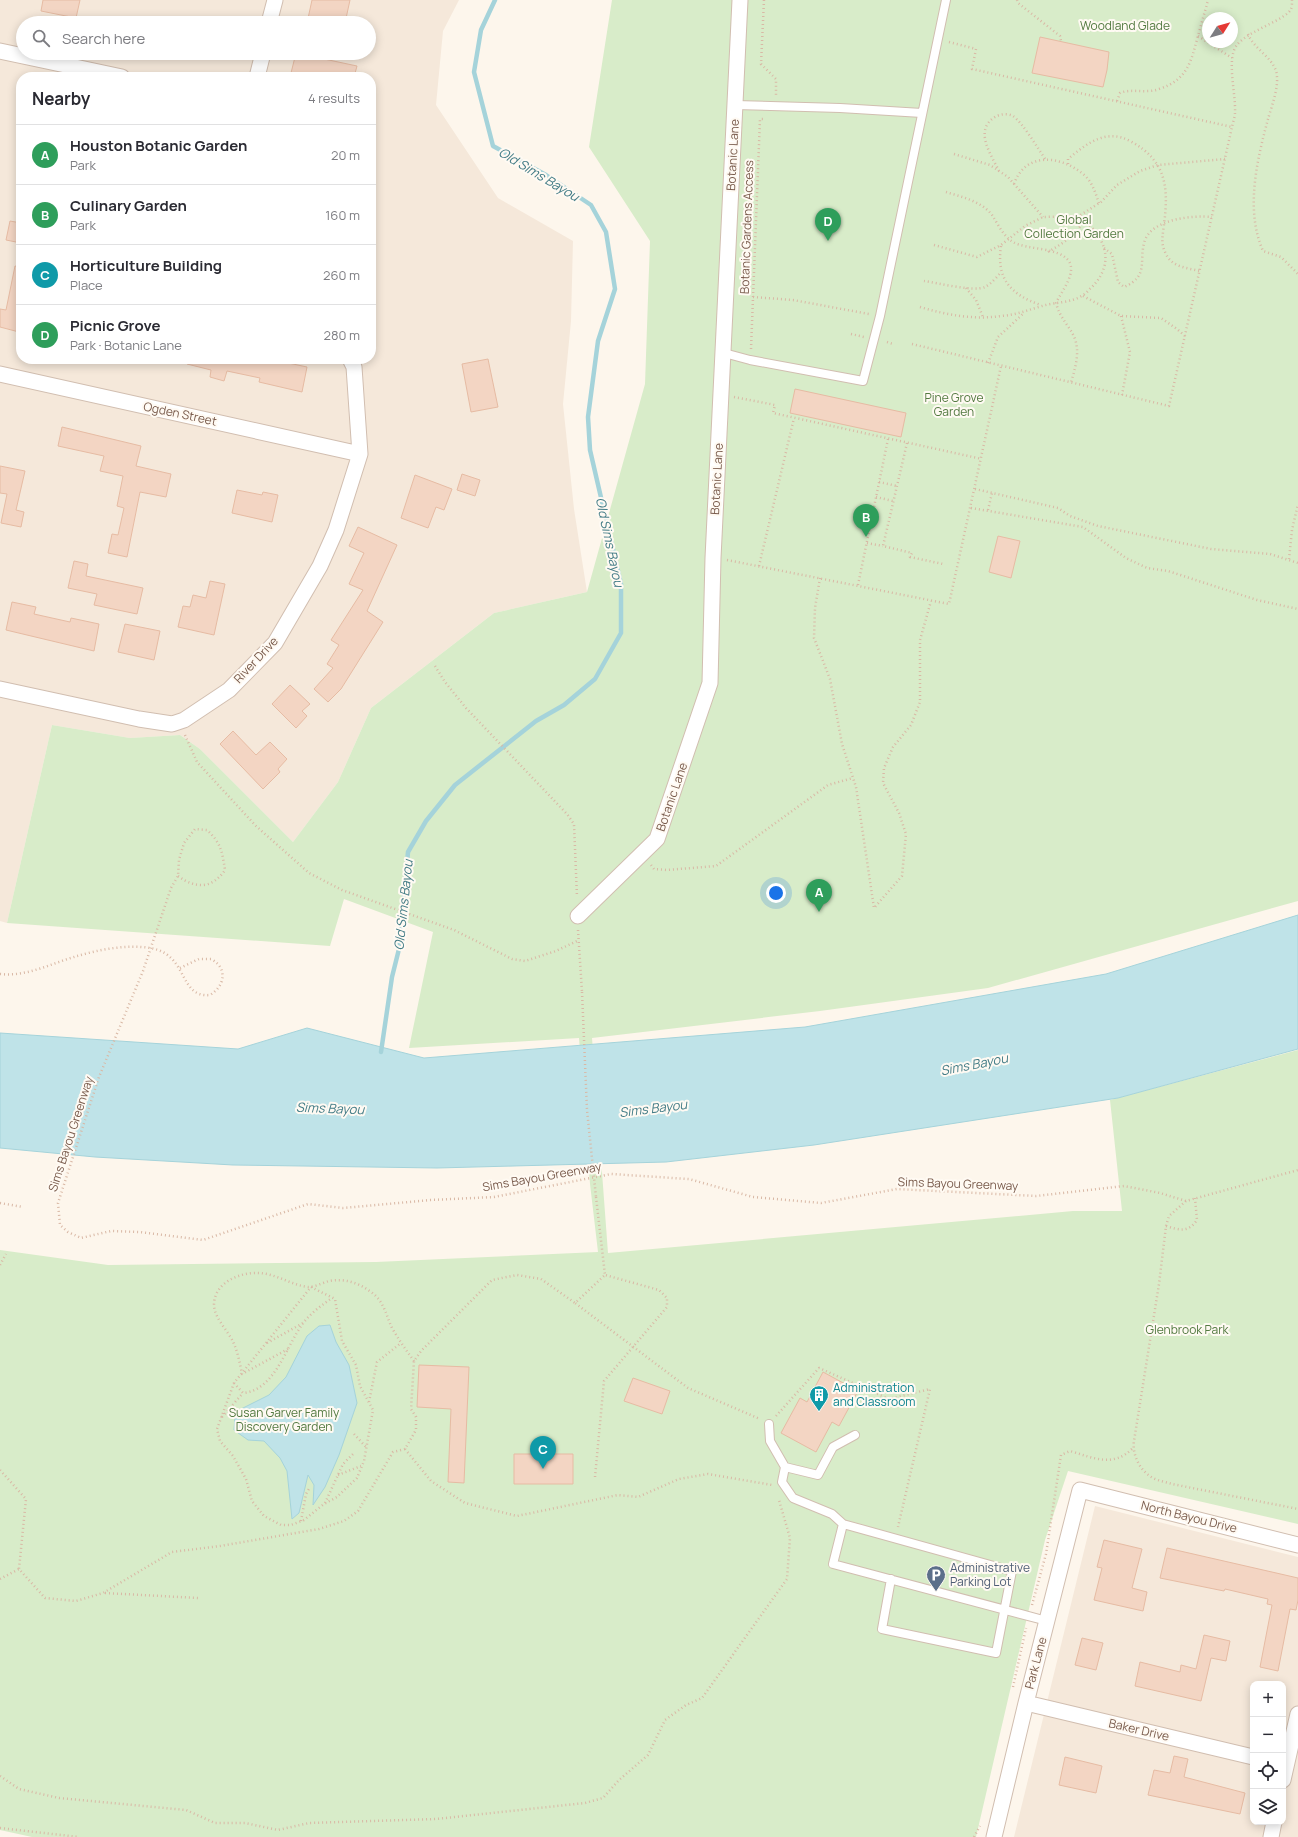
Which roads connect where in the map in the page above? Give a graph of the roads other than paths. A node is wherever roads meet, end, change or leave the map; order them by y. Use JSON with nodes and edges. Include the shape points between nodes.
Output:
{"nodes":[{"id":1,"x":275,"y":0,"type":"edge"},
{"id":2,"x":740,"y":0,"type":"edge"},
{"id":3,"x":946,"y":0,"type":"edge"},
{"id":4,"x":271,"y":16,"type":"edge"},
{"id":5,"x":0,"y":51,"type":"edge"},
{"id":6,"x":16,"y":54,"type":"edge"},
{"id":7,"x":42,"y":60,"type":"edge"},
{"id":8,"x":261,"y":60,"type":"edge"},
{"id":9,"x":99,"y":72,"type":"edge"},
{"id":10,"x":258,"y":72,"type":"edge"},
{"id":11,"x":735,"y":105,"type":"junction"},
{"id":12,"x":922,"y":112,"type":"junction"},
{"id":13,"x":724,"y":353,"type":"junction"},
{"id":14,"x":352,"y":364,"type":"edge"},
{"id":15,"x":0,"y":374,"type":"edge"},
{"id":16,"x":360,"y":454,"type":"junction"},
{"id":17,"x":0,"y":689,"type":"edge"},
{"id":18,"x":578,"y":916,"type":"road end"},
{"id":19,"x":769,"y":1424,"type":"road end"},
{"id":20,"x":855,"y":1435,"type":"dead end"},
{"id":21,"x":785,"y":1467,"type":"junction"},
{"id":22,"x":1080,"y":1490,"type":"joint"},
{"id":23,"x":843,"y":1524,"type":"junction"},
{"id":24,"x":1298,"y":1545,"type":"edge"},
{"id":25,"x":891,"y":1579,"type":"junction"},
{"id":26,"x":1004,"y":1609,"type":"junction"},
{"id":27,"x":1047,"y":1621,"type":"junction"},
{"id":28,"x":1026,"y":1703,"type":"junction"},
{"id":29,"x":1298,"y":1714,"type":"edge"},
{"id":30,"x":1250,"y":1756,"type":"edge"},
{"id":31,"x":1289,"y":1765,"type":"edge"},
{"id":32,"x":1273,"y":1825,"type":"edge"},
{"id":33,"x":994,"y":1837,"type":"edge"},
{"id":34,"x":1271,"y":1837,"type":"edge"}],
"edges":[{"from":1,"to":4,"type":"street"},
{"from":2,"to":11,"type":"street","name":"Botanic Lane"},
{"from":3,"to":12,"type":"lane"},
{"from":5,"to":6,"type":"street"},
{"from":7,"to":9,"type":"street"},
{"from":8,"to":10,"type":"street"},
{"from":11,"to":12,"type":"lane"},
{"from":11,"to":13,"type":"street","name":"Botanic Lane"},
{"from":12,"to":13,"type":"lane","via":[[880,316],[863,381]]},
{"from":13,"to":18,"type":"street","name":"Botanic Lane","via":[[713,558],[710,683],[657,839]]},
{"from":14,"to":16,"type":"street","name":"River Drive"},
{"from":15,"to":16,"type":"street","name":"Ogden Street"},
{"from":16,"to":17,"type":"street","name":"River Drive","via":[[336,530],[320,566],[275,643],[229,690],[184,720],[172,724],[139,719]]},
{"from":19,"to":21,"type":"lane","via":[[770,1441]]},
{"from":20,"to":21,"type":"lane","via":[[833,1447],[818,1475]]},
{"from":21,"to":23,"type":"lane","via":[[782,1482],[792,1498],[832,1514]]},
{"from":22,"to":24,"type":"street","name":"North Bayou Drive"},
{"from":22,"to":27,"type":"street","name":"Park Lane"},
{"from":23,"to":25,"type":"lane","via":[[833,1564]]},
{"from":23,"to":26,"type":"lane","via":[[1012,1570]]},
{"from":25,"to":26,"type":"lane"},
{"from":25,"to":26,"type":"lane","via":[[882,1630],[996,1653]]},
{"from":26,"to":27,"type":"lane"},
{"from":27,"to":28,"type":"street","name":"Park Lane"},
{"from":28,"to":30,"type":"street","name":"Baker Drive"},
{"from":28,"to":33,"type":"street","name":"Park Lane"},
{"from":29,"to":31,"type":"street"},
{"from":32,"to":34,"type":"street"}]}
